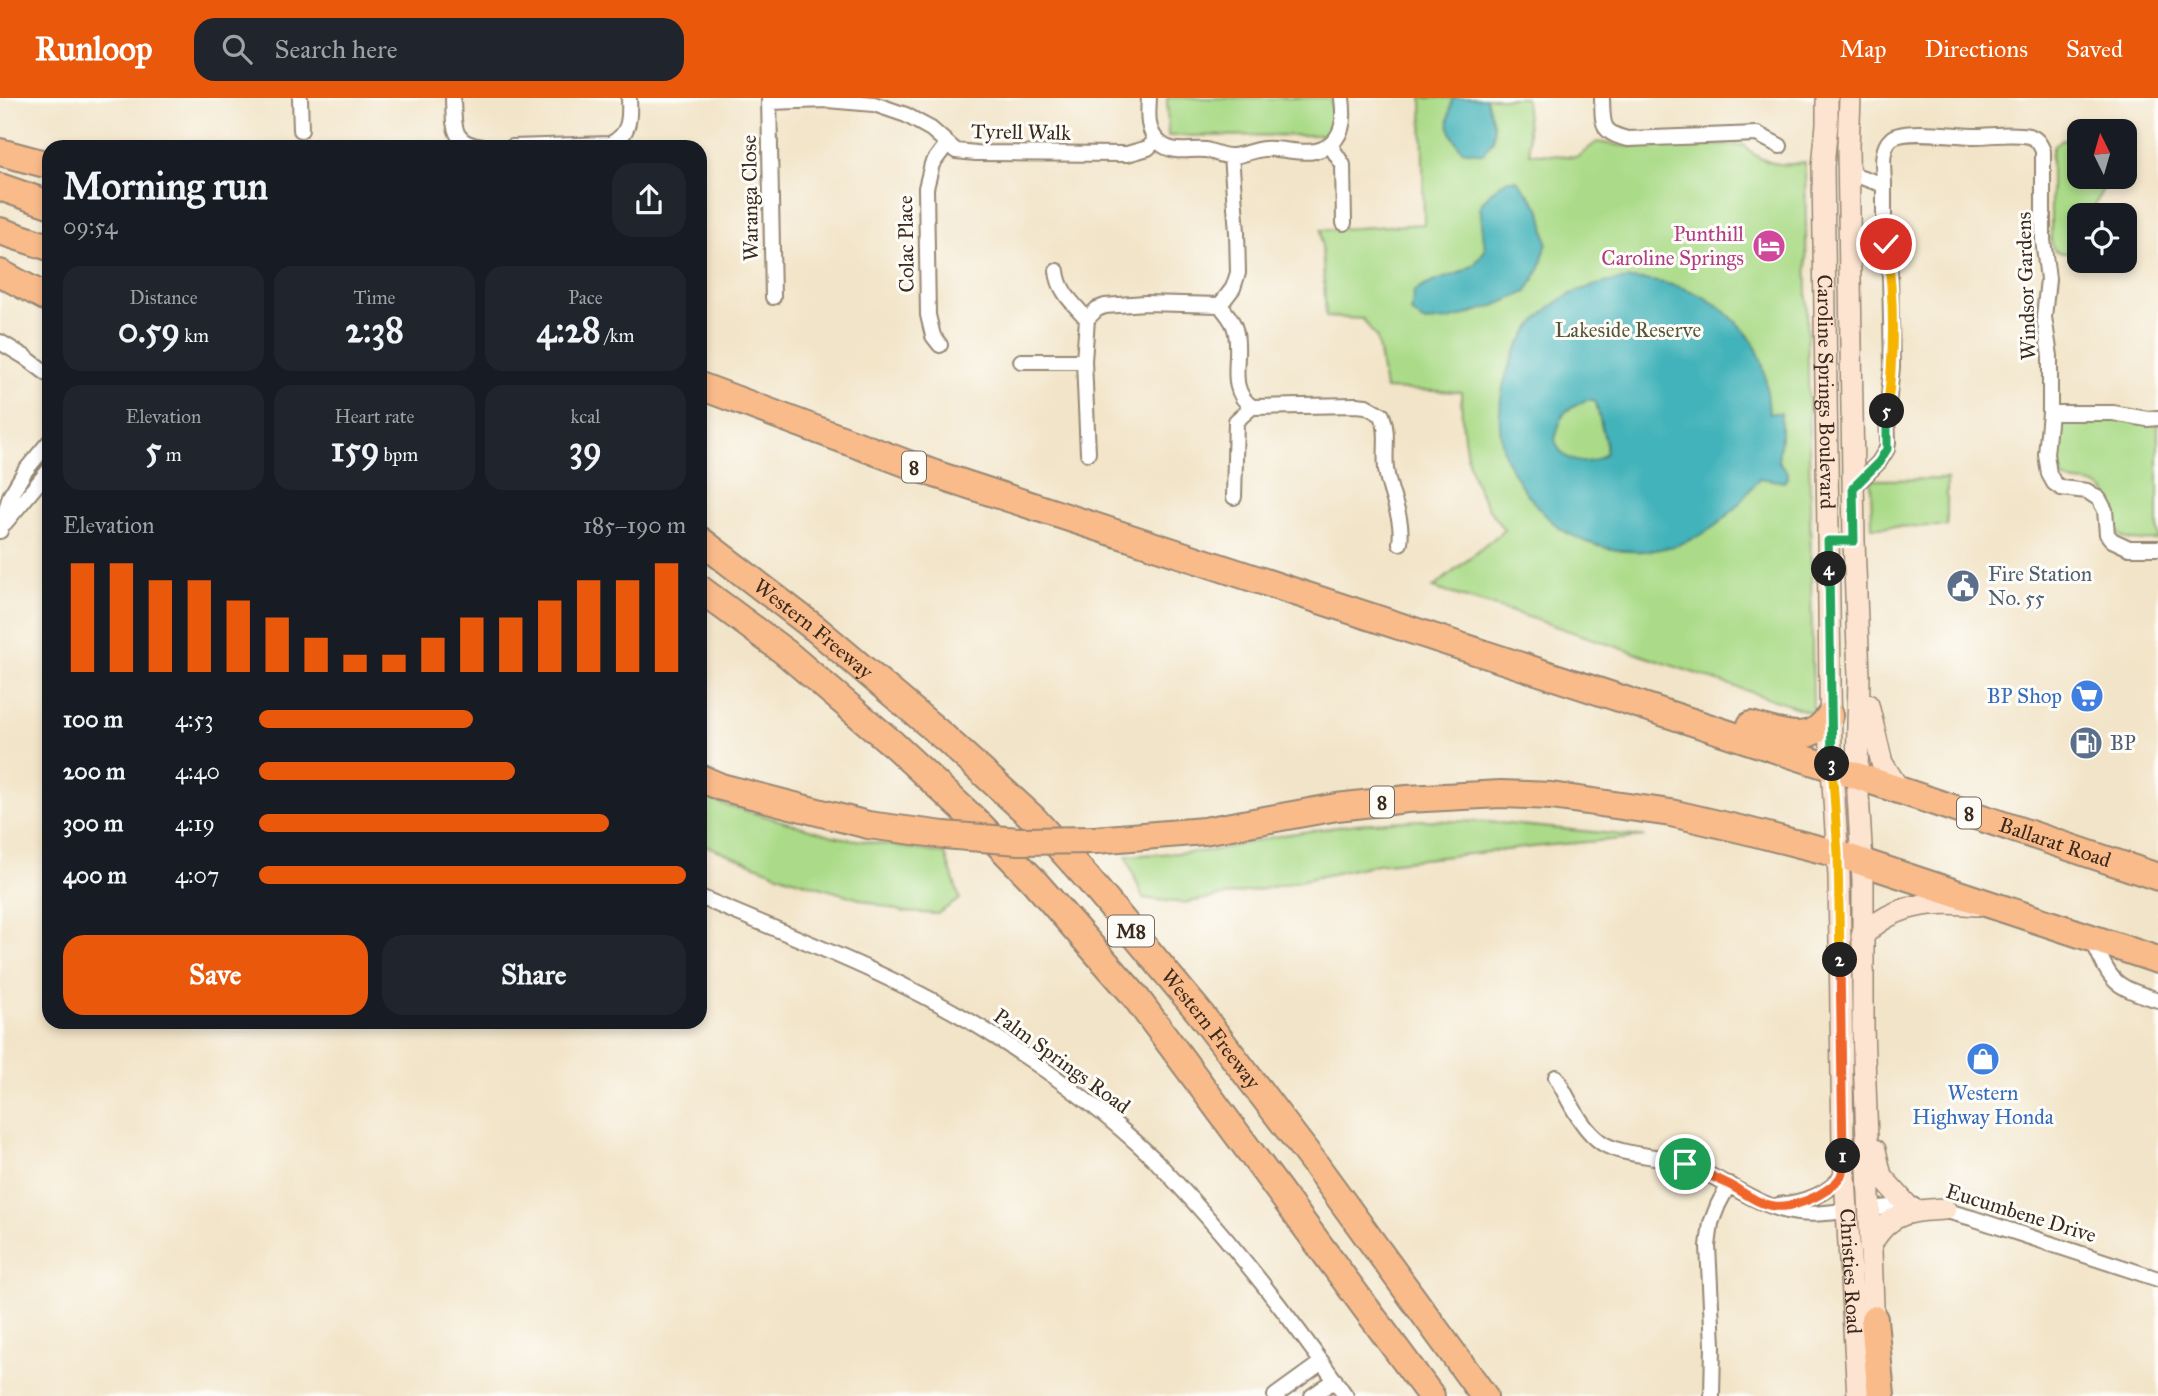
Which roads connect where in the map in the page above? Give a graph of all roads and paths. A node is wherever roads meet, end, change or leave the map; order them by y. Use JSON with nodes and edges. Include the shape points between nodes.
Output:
{"nodes":[{"id":1,"x":300,"y":98,"type":"edge"},
{"id":2,"x":453,"y":98,"type":"edge"},
{"id":3,"x":629,"y":98,"type":"edge"},
{"id":4,"x":1149,"y":98,"type":"edge"},
{"id":5,"x":1342,"y":98,"type":"edge"},
{"id":6,"x":1602,"y":98,"type":"edge"},
{"id":7,"x":1827,"y":98,"type":"edge"},
{"id":8,"x":1850,"y":98,"type":"edge"},
{"id":9,"x":769,"y":100,"type":"edge"},
{"id":10,"x":301,"y":130,"type":"dead end"},
{"id":11,"x":461,"y":140,"type":"edge"},
{"id":12,"x":620,"y":140,"type":"edge"},
{"id":13,"x":1156,"y":140,"type":"junction"},
{"id":14,"x":947,"y":144,"type":"junction"},
{"id":15,"x":1330,"y":145,"type":"junction"},
{"id":16,"x":1780,"y":146,"type":"dead end"},
{"id":17,"x":0,"y":152,"type":"edge"},
{"id":18,"x":1231,"y":156,"type":"junction"},
{"id":19,"x":42,"y":163,"type":"edge"},
{"id":20,"x":1849,"y":173,"type":"junction"},
{"id":21,"x":1884,"y":185,"type":"junction"},
{"id":22,"x":0,"y":187,"type":"edge"},
{"id":23,"x":42,"y":202,"type":"edge"},
{"id":24,"x":1344,"y":223,"type":"dead end"},
{"id":25,"x":0,"y":231,"type":"edge"},
{"id":26,"x":42,"y":245,"type":"edge"},
{"id":27,"x":1057,"y":271,"type":"dead end"},
{"id":28,"x":0,"y":273,"type":"edge"},
{"id":29,"x":42,"y":295,"type":"edge"},
{"id":30,"x":773,"y":297,"type":"dead end"},
{"id":31,"x":1220,"y":305,"type":"junction"},
{"id":32,"x":1851,"y":316,"type":"junction"},
{"id":33,"x":1825,"y":317,"type":"junction"},
{"id":34,"x":1087,"y":319,"type":"junction"},
{"id":35,"x":0,"y":342,"type":"edge"},
{"id":36,"x":940,"y":345,"type":"dead end"},
{"id":37,"x":1021,"y":361,"type":"dead end"},
{"id":38,"x":1084,"y":361,"type":"junction"},
{"id":39,"x":42,"y":369,"type":"edge"},
{"id":40,"x":707,"y":389,"type":"edge"},
{"id":41,"x":1252,"y":407,"type":"junction"},
{"id":42,"x":2050,"y":413,"type":"junction"},
{"id":43,"x":2158,"y":418,"type":"edge"},
{"id":44,"x":42,"y":450,"type":"edge"},
{"id":45,"x":1088,"y":453,"type":"dead end"},
{"id":46,"x":42,"y":479,"type":"edge"},
{"id":47,"x":1853,"y":488,"type":"junction"},
{"id":48,"x":1234,"y":497,"type":"dead end"},
{"id":49,"x":0,"y":531,"type":"edge"},
{"id":50,"x":1828,"y":541,"type":"junction"},
{"id":51,"x":1854,"y":541,"type":"junction"},
{"id":52,"x":1399,"y":543,"type":"dead end"},
{"id":53,"x":707,"y":545,"type":"edge"},
{"id":54,"x":2158,"y":548,"type":"edge"},
{"id":55,"x":707,"y":594,"type":"edge"},
{"id":56,"x":1859,"y":676,"type":"junction"},
{"id":57,"x":1578,"y":687,"type":"junction"},
{"id":58,"x":1830,"y":715,"type":"junction"},
{"id":59,"x":1844,"y":772,"type":"junction"},
{"id":60,"x":707,"y":781,"type":"edge"},
{"id":61,"x":1900,"y":791,"type":"junction"},
{"id":62,"x":1850,"y":859,"type":"junction"},
{"id":63,"x":2158,"y":877,"type":"edge"},
{"id":64,"x":707,"y":900,"type":"edge"},
{"id":65,"x":2002,"y":909,"type":"junction"},
{"id":66,"x":1862,"y":937,"type":"junction"},
{"id":67,"x":2092,"y":939,"type":"junction"},
{"id":68,"x":2158,"y":960,"type":"edge"},
{"id":69,"x":2158,"y":1000,"type":"edge"},
{"id":70,"x":1556,"y":1077,"type":"dead end"},
{"id":71,"x":1865,"y":1079,"type":"junction"},
{"id":72,"x":1844,"y":1172,"type":"junction"},
{"id":73,"x":1729,"y":1184,"type":"junction"},
{"id":74,"x":1906,"y":1205,"type":"junction"},
{"id":75,"x":1774,"y":1206,"type":"junction"},
{"id":76,"x":1868,"y":1209,"type":"junction"},
{"id":77,"x":1945,"y":1209,"type":"junction"},
{"id":78,"x":1846,"y":1212,"type":"junction"},
{"id":79,"x":1870,"y":1247,"type":"junction"},
{"id":80,"x":2158,"y":1279,"type":"edge"},
{"id":81,"x":1874,"y":1318,"type":"joint"},
{"id":82,"x":1322,"y":1362,"type":"junction"},
{"id":83,"x":1335,"y":1380,"type":"junction"},
{"id":84,"x":1275,"y":1396,"type":"edge"},
{"id":85,"x":1312,"y":1396,"type":"edge"},
{"id":86,"x":1346,"y":1396,"type":"edge"},
{"id":87,"x":1431,"y":1396,"type":"edge"},
{"id":88,"x":1484,"y":1396,"type":"edge"},
{"id":89,"x":1713,"y":1396,"type":"edge"},
{"id":90,"x":1858,"y":1396,"type":"edge"},
{"id":91,"x":1879,"y":1396,"type":"edge"}],
"edges":[{"from":1,"to":10,"type":"street"},
{"from":2,"to":11,"type":"street","via":[[455,131]]},
{"from":3,"to":12,"type":"street","via":[[629,124]]},
{"from":4,"to":13,"type":"street","via":[[1150,130]]},
{"from":5,"to":15,"type":"street","via":[[1342,126]]},
{"from":6,"to":16,"type":"street","via":[[1604,125],[1612,135],[1628,139],[1757,134]]},
{"from":7,"to":33,"type":"main road","name":"Caroline Springs Boulevard"},
{"from":8,"to":20,"type":"main road","name":"Caroline Springs Boulevard"},
{"from":9,"to":14,"type":"street","name":"Tyrell Walk","via":[[874,104],[920,123]]},
{"from":9,"to":30,"type":"street","name":"Waranga Close"},
{"from":13,"to":14,"type":"street","name":"Tyrell Walk","via":[[1139,152],[1114,154],[976,153],[956,151]]},
{"from":13,"to":18,"type":"street","via":[[1169,149]]},
{"from":14,"to":36,"type":"street","name":"Colac Place","via":[[932,164],[926,188],[928,315]]},
{"from":15,"to":18,"type":"street","via":[[1315,151],[1265,149]]},
{"from":15,"to":24,"type":"street","via":[[1343,165]]},
{"from":17,"to":19,"type":"highway"},
{"from":18,"to":31,"type":"street","via":[[1238,273]]},
{"from":20,"to":21,"type":"street"},
{"from":20,"to":32,"type":"main road","name":"Caroline Springs Boulevard"},
{"from":21,"to":42,"type":"street","name":"Windsor Gardens","via":[[1884,150],[1896,136],[2024,135],[2038,142],[2044,161],[2043,240],[2048,278],[2044,317],[2050,356]]},
{"from":21,"to":47,"type":"street","name":"Caroline Springs Boulevard","via":[[1892,368],[1888,442],[1883,457]]},
{"from":22,"to":23,"type":"highway"},
{"from":25,"to":26,"type":"highway"},
{"from":27,"to":34,"type":"street","via":[[1065,295]]},
{"from":28,"to":29,"type":"highway"},
{"from":31,"to":34,"type":"street","via":[[1105,306]]},
{"from":31,"to":41,"type":"street","via":[[1235,327],[1237,389]]},
{"from":32,"to":33,"type":"main road"},
{"from":32,"to":47,"type":"main road","name":"Caroline Springs Boulevard"},
{"from":33,"to":50,"type":"main road","name":"Caroline Springs Boulevard"},
{"from":34,"to":38,"type":"street"},
{"from":35,"to":39,"type":"street"},
{"from":37,"to":38,"type":"street"},
{"from":38,"to":45,"type":"street"},
{"from":40,"to":57,"type":"highway","number":"8","via":[[935,474]]},
{"from":41,"to":48,"type":"street","via":[[1236,421]]},
{"from":41,"to":52,"type":"street","via":[[1356,405],[1381,415],[1388,481],[1400,522]]},
{"from":42,"to":43,"type":"street"},
{"from":42,"to":54,"type":"street","name":"Windsor Gardens","via":[[2046,460],[2054,483],[2099,499],[2107,534],[2117,544]]},
{"from":44,"to":49,"type":"street","via":[[10,496]]},
{"from":46,"to":49,"type":"street"},
{"from":47,"to":51,"type":"main road","name":"Caroline Springs Boulevard"},
{"from":50,"to":51,"type":"main road"},
{"from":50,"to":58,"type":"main road","name":"Caroline Springs Boulevard"},
{"from":51,"to":56,"type":"main road","name":"Caroline Springs Boulevard"},
{"from":53,"to":88,"type":"highway","name":"Western Freeway","number":"M8","via":[[816,629],[1033,818],[1199,1012]]},
{"from":55,"to":87,"type":"highway","name":"Western Freeway","number":"M8","via":[[785,652],[892,744],[1032,879],[1134,995]]},
{"from":56,"to":59,"type":"main road","name":"Caroline Springs Boulevard"},
{"from":56,"to":61,"type":"main road","via":[[1882,763]]},
{"from":57,"to":58,"type":"highway","via":[[1674,704],[1798,735],[1812,734]]},
{"from":57,"to":59,"type":"highway","number":"8"},
{"from":58,"to":59,"type":"main road","name":"Caroline Springs Boulevard"},
{"from":59,"to":61,"type":"highway","name":"Ballarat Road","number":"8"},
{"from":59,"to":62,"type":"main road","name":"Caroline Springs Boulevard"},
{"from":60,"to":62,"type":"highway","number":"8","bridge":true,"via":[[868,825],[1019,841],[1095,841],[1204,831],[1407,799],[1551,796],[1671,813]]},
{"from":61,"to":63,"type":"highway","name":"Ballarat Road","number":"8"},
{"from":62,"to":65,"type":"highway","number":"8"},
{"from":62,"to":66,"type":"main road","name":"Christies Road"},
{"from":62,"to":72,"type":"main road","name":"Christies Road"},
{"from":64,"to":82,"type":"street","name":"Palm Springs Road","via":[[930,1000],[983,1029],[1078,1094],[1154,1159],[1226,1238]]},
{"from":65,"to":66,"type":"main road","via":[[1962,904],[1917,906],[1883,918]]},
{"from":65,"to":67,"type":"highway","number":"8"},
{"from":66,"to":71,"type":"main road","name":"Christies Road"},
{"from":67,"to":68,"type":"highway","number":"8"},
{"from":67,"to":69,"type":"street","via":[[2116,984]]},
{"from":70,"to":73,"type":"street","via":[[1583,1123],[1602,1143],[1685,1164]]},
{"from":71,"to":74,"type":"main road","via":[[1878,1168]]},
{"from":71,"to":76,"type":"main road","name":"Christies Road"},
{"from":72,"to":75,"type":"street","via":[[1811,1198]]},
{"from":72,"to":78,"type":"main road","name":"Christies Road"},
{"from":73,"to":75,"type":"street"},
{"from":73,"to":89,"type":"street","via":[[1711,1223],[1708,1246]]},
{"from":74,"to":76,"type":"street","name":"Eucumbene Drive"},
{"from":74,"to":77,"type":"street","name":"Eucumbene Drive"},
{"from":75,"to":78,"type":"street","via":[[1801,1214]]},
{"from":76,"to":78,"type":"main road"},
{"from":76,"to":79,"type":"main road","name":"Christies Road"},
{"from":77,"to":79,"type":"main road","via":[[1898,1216],[1884,1225]]},
{"from":77,"to":80,"type":"street","name":"Eucumbene Drive"},
{"from":78,"to":90,"type":"main road","name":"Christies Road"},
{"from":79,"to":81,"type":"main road","name":"Christies Road"},
{"from":81,"to":91,"type":"highway"},
{"from":82,"to":83,"type":"street","name":"Palm Springs Road"},
{"from":82,"to":84,"type":"street"},
{"from":83,"to":85,"type":"street"},
{"from":83,"to":86,"type":"street","name":"Palm Springs Road"}]}
